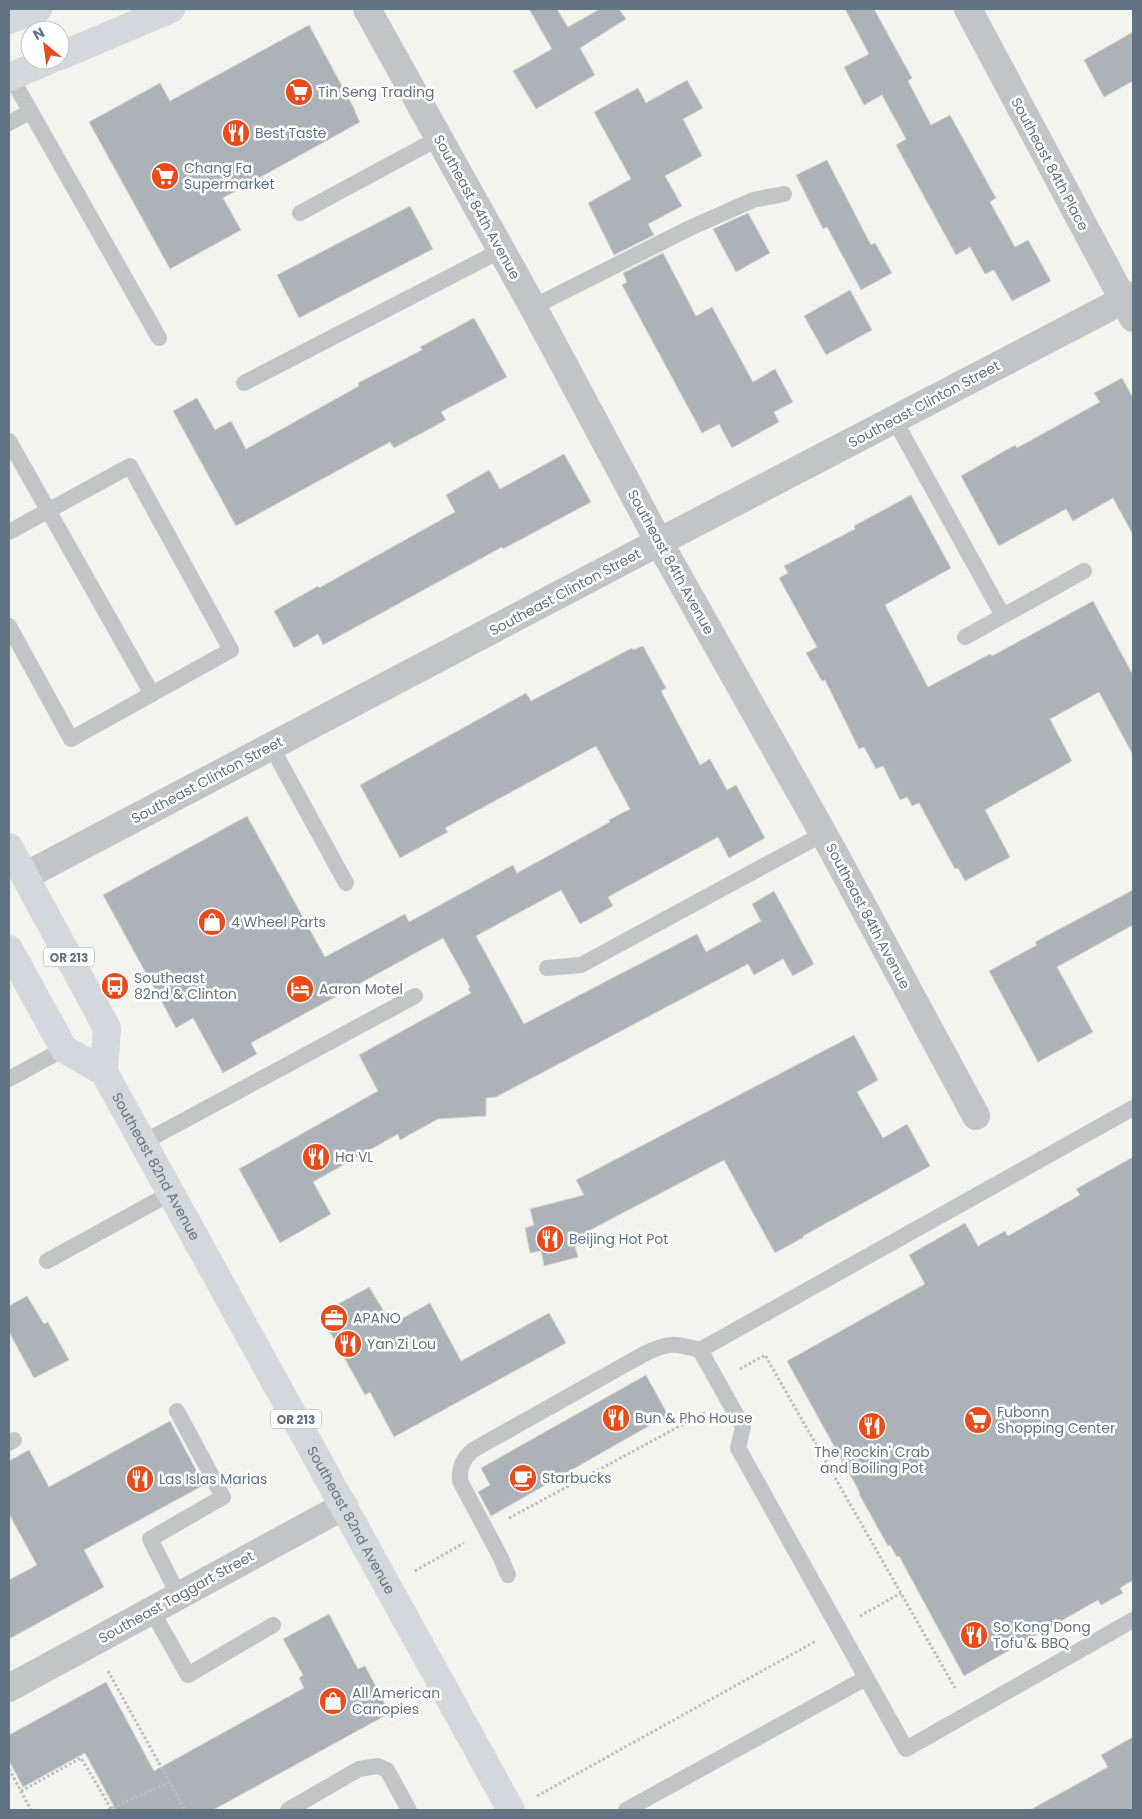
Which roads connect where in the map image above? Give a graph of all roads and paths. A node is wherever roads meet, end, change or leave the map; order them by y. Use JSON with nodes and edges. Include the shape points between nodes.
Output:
{"nodes":[{"id":1,"x":170,"y":9,"type":"edge"},
{"id":2,"x":367,"y":9,"type":"edge"},
{"id":3,"x":968,"y":9,"type":"edge"},
{"id":4,"x":70,"y":52,"type":"edge"},
{"id":5,"x":26,"y":70,"type":"edge"},
{"id":6,"x":10,"y":77,"type":"edge"},
{"id":7,"x":30,"y":112,"type":"junction"},
{"id":8,"x":9,"y":123,"type":"edge"},
{"id":9,"x":439,"y":138,"type":"junction"},
{"id":10,"x":784,"y":194,"type":"dead end"},
{"id":11,"x":300,"y":213,"type":"dead end"},
{"id":12,"x":500,"y":251,"type":"junction"},
{"id":13,"x":1130,"y":304,"type":"edge"},
{"id":14,"x":533,"y":306,"type":"junction"},
{"id":15,"x":159,"y":338,"type":"dead end"},
{"id":16,"x":244,"y":383,"type":"dead end"},
{"id":17,"x":894,"y":420,"type":"junction"},
{"id":18,"x":9,"y":440,"type":"edge"},
{"id":19,"x":48,"y":511,"type":"junction"},
{"id":20,"x":9,"y":532,"type":"edge"},
{"id":21,"x":659,"y":542,"type":"junction"},
{"id":22,"x":1084,"y":571,"type":"dead end"},
{"id":23,"x":1003,"y":616,"type":"junction"},
{"id":24,"x":9,"y":626,"type":"edge"},
{"id":25,"x":965,"y":637,"type":"dead end"},
{"id":26,"x":152,"y":694,"type":"junction"},
{"id":27,"x":271,"y":746,"type":"junction"},
{"id":28,"x":823,"y":834,"type":"junction"},
{"id":29,"x":9,"y":847,"type":"edge"},
{"id":30,"x":25,"y":876,"type":"junction"},
{"id":31,"x":346,"y":882,"type":"dead end"},
{"id":32,"x":9,"y":949,"type":"edge"},
{"id":33,"x":547,"y":968,"type":"dead end"},
{"id":34,"x":415,"y":996,"type":"dead end"},
{"id":35,"x":64,"y":1049,"type":"junction"},
{"id":36,"x":104,"y":1072,"type":"junction"},
{"id":37,"x":9,"y":1079,"type":"edge"},
{"id":38,"x":1133,"y":1108,"type":"edge"},
{"id":39,"x":976,"y":1116,"type":"dead end"},
{"id":40,"x":144,"y":1142,"type":"junction"},
{"id":41,"x":171,"y":1193,"type":"junction"},
{"id":42,"x":47,"y":1261,"type":"dead end"},
{"id":43,"x":700,"y":1350,"type":"junction"},
{"id":44,"x":722,"y":1389,"type":"junction"},
{"id":45,"x":177,"y":1412,"type":"dead end"},
{"id":46,"x":344,"y":1506,"type":"junction"},
{"id":47,"x":486,"y":1530,"type":"junction"},
{"id":48,"x":508,"y":1575,"type":"dead end"},
{"id":49,"x":388,"y":1586,"type":"junction"},
{"id":50,"x":901,"y":1593,"type":"junction"},
{"id":51,"x":178,"y":1596,"type":"junction"},
{"id":52,"x":152,"y":1611,"type":"junction"},
{"id":53,"x":1133,"y":1620,"type":"edge"},
{"id":54,"x":273,"y":1625,"type":"dead end"},
{"id":55,"x":839,"y":1628,"type":"junction"},
{"id":56,"x":92,"y":1643,"type":"junction"},
{"id":57,"x":866,"y":1678,"type":"junction"},
{"id":58,"x":9,"y":1688,"type":"edge"},
{"id":59,"x":955,"y":1688,"type":"dead end"},
{"id":60,"x":9,"y":1770,"type":"edge"},
{"id":61,"x":169,"y":1782,"type":"junction"},
{"id":62,"x":21,"y":1791,"type":"junction"},
{"id":63,"x":520,"y":1805,"type":"edge"},
{"id":64,"x":31,"y":1810,"type":"edge"},
{"id":65,"x":110,"y":1810,"type":"edge"},
{"id":66,"x":185,"y":1810,"type":"edge"},
{"id":67,"x":288,"y":1810,"type":"edge"},
{"id":68,"x":409,"y":1810,"type":"edge"},
{"id":69,"x":626,"y":1810,"type":"edge"}],
"edges":[{"from":1,"to":4,"type":"main road"},
{"from":2,"to":9,"type":"street","name":"Southeast 84th Avenue"},
{"from":3,"to":13,"type":"street","name":"Southeast 84th Place"},
{"from":5,"to":6,"type":"main road"},
{"from":6,"to":7,"type":"lane"},
{"from":7,"to":8,"type":"lane"},
{"from":7,"to":15,"type":"lane"},
{"from":9,"to":11,"type":"lane"},
{"from":9,"to":12,"type":"street","name":"Southeast 84th Avenue"},
{"from":10,"to":14,"type":"lane","via":[[752,200]]},
{"from":12,"to":14,"type":"street","name":"Southeast 84th Avenue"},
{"from":12,"to":16,"type":"lane"},
{"from":13,"to":17,"type":"street","name":"Southeast Clinton Street"},
{"from":14,"to":21,"type":"street","name":"Southeast 84th Avenue"},
{"from":17,"to":21,"type":"street","name":"Southeast Clinton Street"},
{"from":17,"to":23,"type":"lane"},
{"from":18,"to":19,"type":"lane"},
{"from":19,"to":20,"type":"lane"},
{"from":19,"to":26,"type":"lane"},
{"from":19,"to":26,"type":"lane","via":[[130,466],[232,650]]},
{"from":21,"to":27,"type":"street","name":"Southeast Clinton Street"},
{"from":21,"to":28,"type":"street","name":"Southeast 84th Avenue"},
{"from":22,"to":23,"type":"lane"},
{"from":23,"to":25,"type":"lane"},
{"from":24,"to":26,"type":"lane","via":[[71,739]]},
{"from":27,"to":30,"type":"street","name":"Southeast Clinton Street"},
{"from":27,"to":31,"type":"lane"},
{"from":28,"to":33,"type":"lane","via":[[581,965]]},
{"from":28,"to":39,"type":"street","name":"Southeast 84th Avenue"},
{"from":29,"to":30,"type":"main road","number":"OR 213"},
{"from":30,"to":36,"type":"main road","number":"OR 213","via":[[107,1028]]},
{"from":32,"to":35,"type":"main road"},
{"from":34,"to":40,"type":"lane"},
{"from":35,"to":36,"type":"main road"},
{"from":35,"to":37,"type":"lane"},
{"from":36,"to":40,"type":"main road","name":"Southeast 82nd Avenue","number":"OR 213"},
{"from":38,"to":43,"type":"lane"},
{"from":40,"to":41,"type":"main road","name":"Southeast 82nd Avenue","number":"OR 213"},
{"from":41,"to":42,"type":"lane"},
{"from":41,"to":46,"type":"main road","name":"Southeast 82nd Avenue","number":"OR 213"},
{"from":43,"to":44,"type":"lane"},
{"from":43,"to":47,"type":"lane","via":[[677,1344],[653,1350],[473,1450],[463,1462],[460,1481]]},
{"from":44,"to":47,"type":"path","via":[[710,1410]]},
{"from":44,"to":50,"type":"path","via":[[731,1374],[765,1355]]},
{"from":44,"to":55,"type":"lane","via":[[743,1428],[738,1448]]},
{"from":45,"to":51,"type":"lane","via":[[222,1497],[150,1539]]},
{"from":46,"to":49,"type":"main road","name":"Southeast 82nd Avenue","number":"OR 213"},
{"from":46,"to":51,"type":"street","name":"Southeast Taggart Street"},
{"from":47,"to":48,"type":"lane"},
{"from":47,"to":49,"type":"path"},
{"from":49,"to":63,"type":"main road","name":"Southeast 82nd Avenue","number":"OR 213"},
{"from":50,"to":55,"type":"path"},
{"from":50,"to":59,"type":"path"},
{"from":51,"to":52,"type":"street","name":"Southeast Taggart Street"},
{"from":52,"to":54,"type":"lane","via":[[188,1675]]},
{"from":52,"to":56,"type":"street","name":"Southeast Taggart Street"},
{"from":53,"to":57,"type":"lane","via":[[906,1749]]},
{"from":55,"to":57,"type":"lane"},
{"from":55,"to":63,"type":"path"},
{"from":56,"to":58,"type":"street","name":"Southeast Taggart Street"},
{"from":56,"to":61,"type":"path"},
{"from":57,"to":69,"type":"lane"},
{"from":60,"to":62,"type":"path"},
{"from":61,"to":65,"type":"path"},
{"from":61,"to":66,"type":"path"},
{"from":62,"to":64,"type":"path"},
{"from":62,"to":65,"type":"path","via":[[81,1758]]},
{"from":67,"to":68,"type":"lane","via":[[359,1769],[378,1766],[386,1770]]}]}
